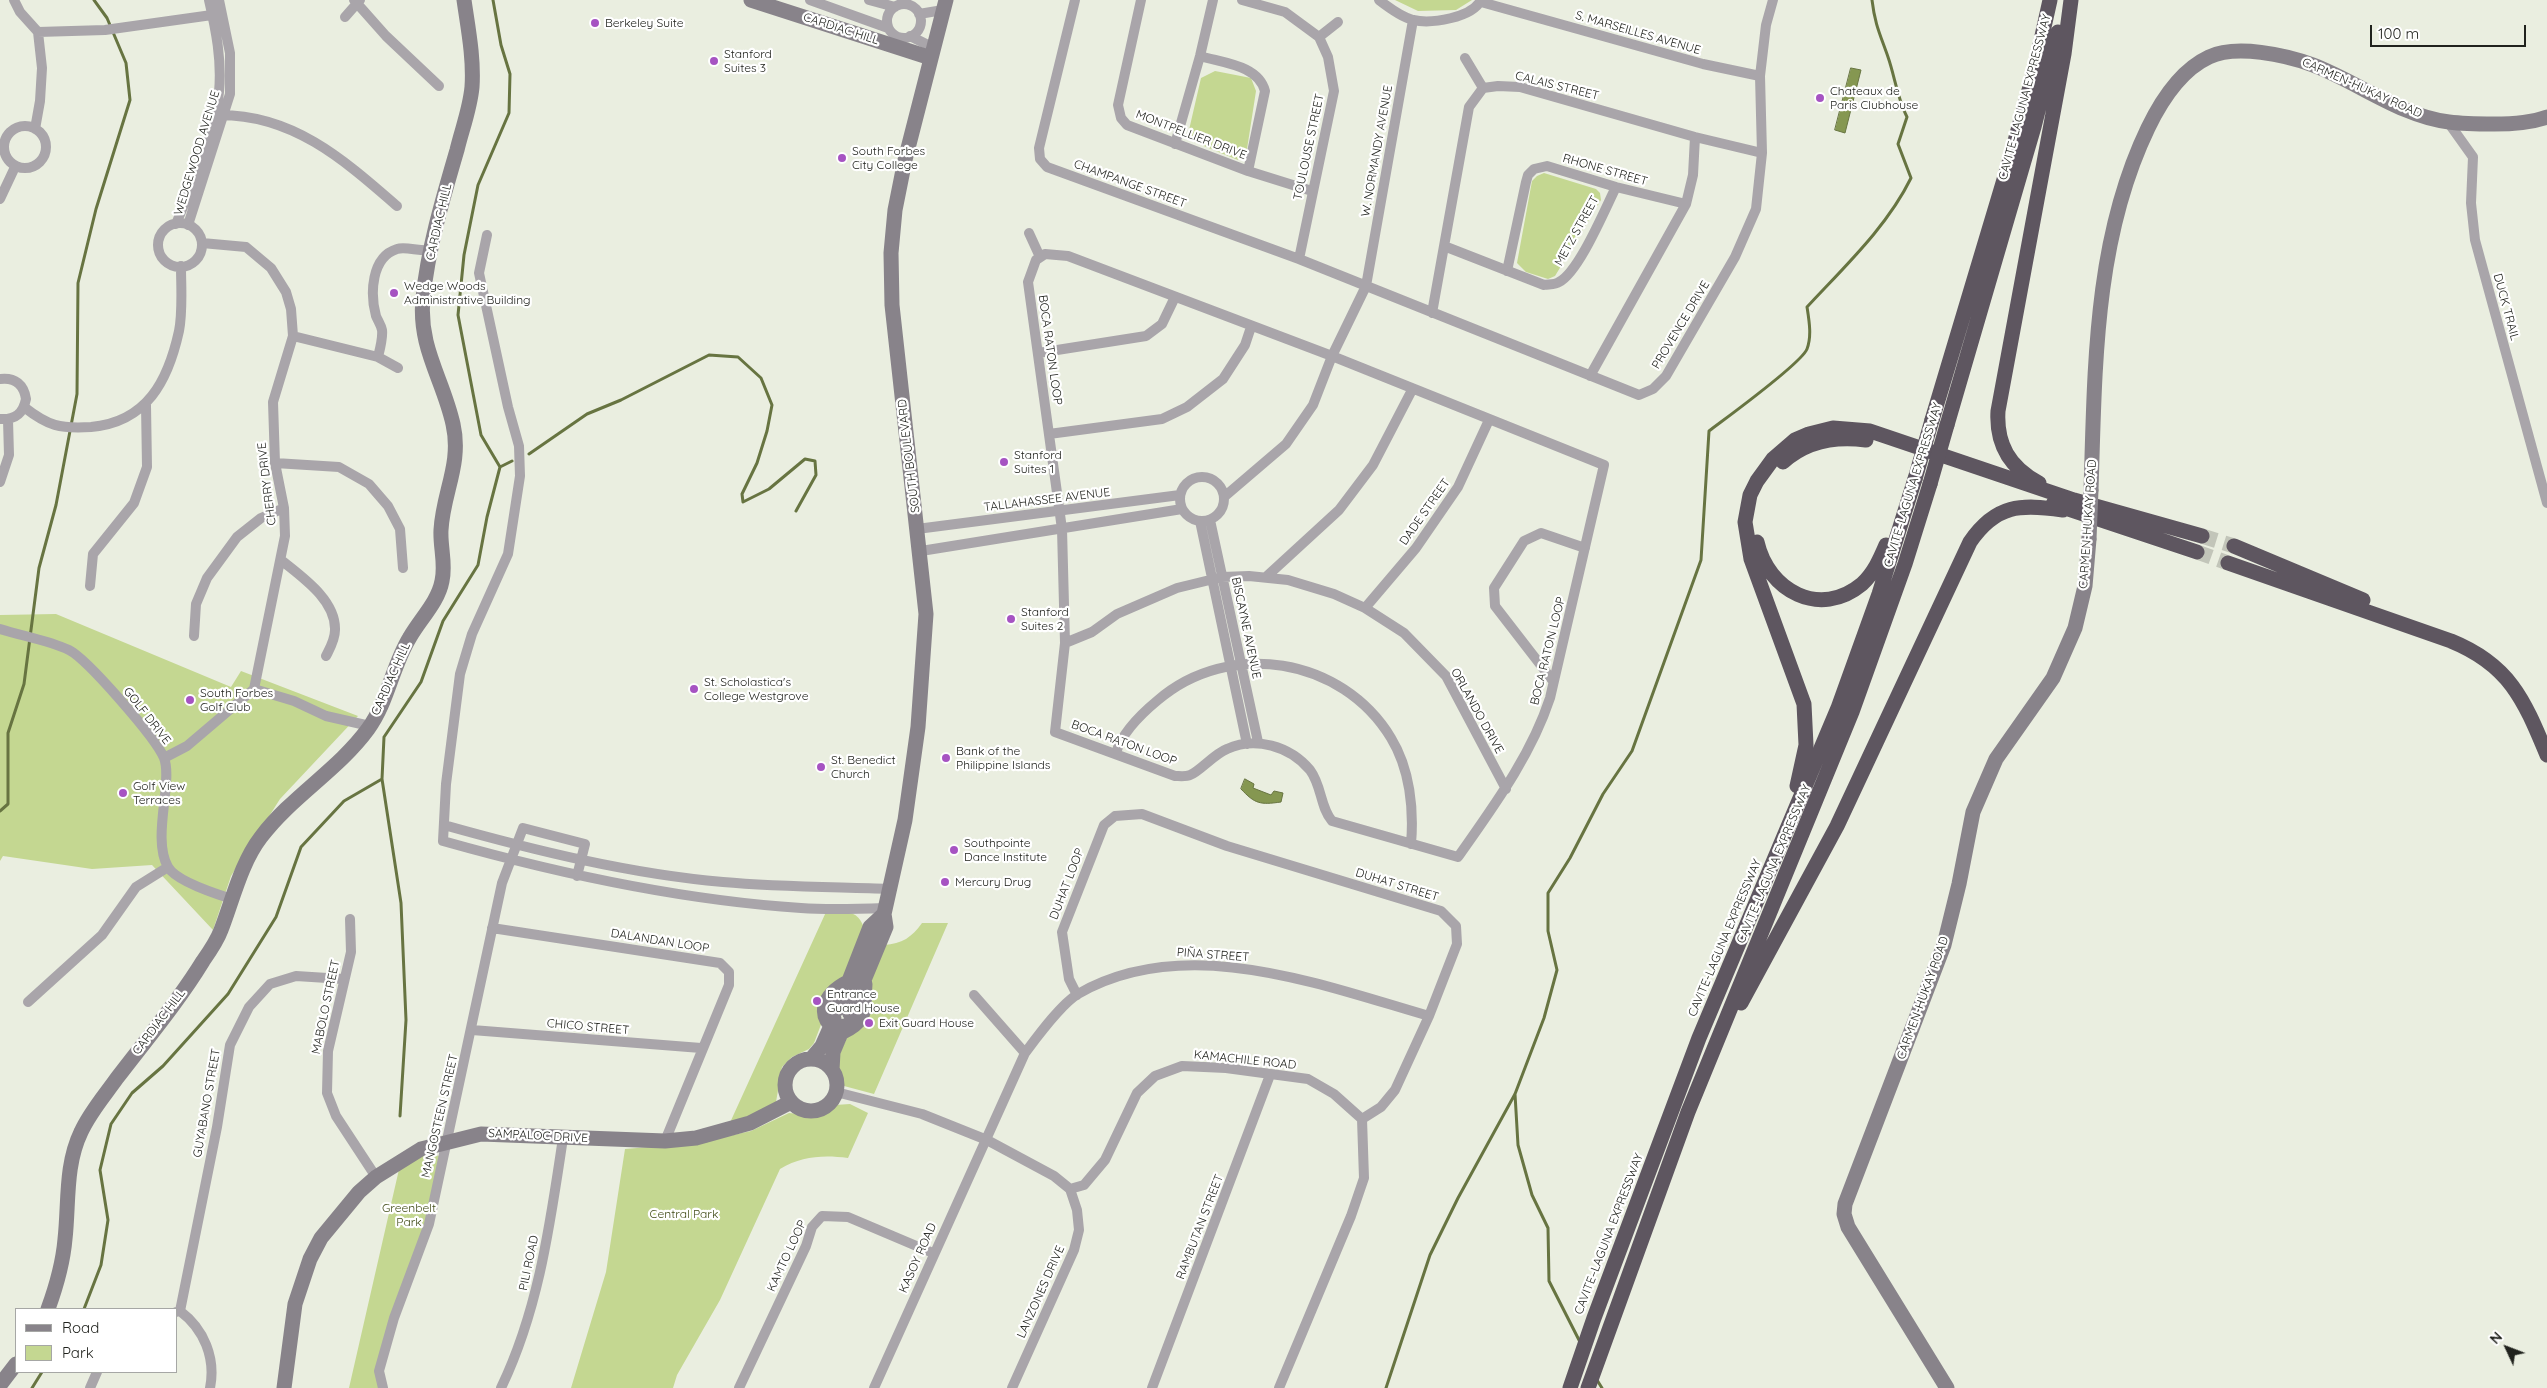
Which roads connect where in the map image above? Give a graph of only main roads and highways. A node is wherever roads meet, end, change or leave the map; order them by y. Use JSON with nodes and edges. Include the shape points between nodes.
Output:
{"nodes":[{"id":1,"x":2050,"y":0,"type":"edge"},
{"id":2,"x":2066,"y":0,"type":"edge"},
{"id":3,"x":2071,"y":0,"type":"edge"},
{"id":4,"x":1915,"y":479,"type":"junction"},
{"id":5,"x":2073,"y":505,"type":"junction"},
{"id":6,"x":2202,"y":536,"type":"tunnel mouth"},
{"id":7,"x":2234,"y":546,"type":"tunnel mouth"},
{"id":8,"x":2197,"y":552,"type":"tunnel mouth"},
{"id":9,"x":2228,"y":563,"type":"tunnel mouth"},
{"id":10,"x":2547,"y":728,"type":"edge"},
{"id":11,"x":2547,"y":755,"type":"edge"},
{"id":12,"x":1779,"y":850,"type":"junction"},
{"id":13,"x":1699,"y":1038,"type":"joint"},
{"id":14,"x":1715,"y":1046,"type":"junction"},
{"id":15,"x":1570,"y":1387,"type":"edge"},
{"id":16,"x":1588,"y":1388,"type":"edge"}],
"edges":[{"from":1,"to":4,"type":"highway","name":"CAVITE–LAGUNA EXPRESSWAY","bridge":true,"via":[[2009,163]]},
{"from":2,"to":14,"type":"highway","name":"CAVITE–LAGUNA EXPRESSWAY","bridge":true,"via":[[2034,127],[1899,582],[1852,712]]},
{"from":3,"to":5,"type":"highway","via":[[1997,425],[2005,453],[2019,471]]},
{"from":4,"to":5,"type":"highway","via":[[1876,567],[1856,589],[1838,597],[1796,595],[1766,568],[1756,538],[1757,508],[1762,492],[1774,472],[1790,456],[1832,439],[1850,438],[1882,445]]},
{"from":4,"to":12,"type":"highway","name":"CAVITE–LAGUNA EXPRESSWAY","via":[[1860,649]]},
{"from":5,"to":6,"type":"highway"},
{"from":5,"to":8,"type":"highway"},
{"from":5,"to":12,"type":"highway","via":[[1894,438],[1858,429],[1833,428],[1808,434],[1772,459],[1750,495],[1746,537],[1751,559],[1800,688],[1806,717],[1803,765]]},
{"from":5,"to":14,"type":"highway","via":[[2010,509],[1985,523],[1970,542],[1837,826]]},
{"from":7,"to":10,"type":"highway","via":[[2358,598],[2481,644],[2504,660],[2524,681]]},
{"from":9,"to":11,"type":"highway","via":[[2476,652],[2497,667],[2515,687]]},
{"from":12,"to":13,"type":"highway","name":"CAVITE-LAGUNA EXPRESSWAY"},
{"from":13,"to":15,"type":"highway","name":"CAVITE–LAGUNA EXPRESSWAY"},
{"from":14,"to":16,"type":"highway","via":[[1664,1176]]}]}
